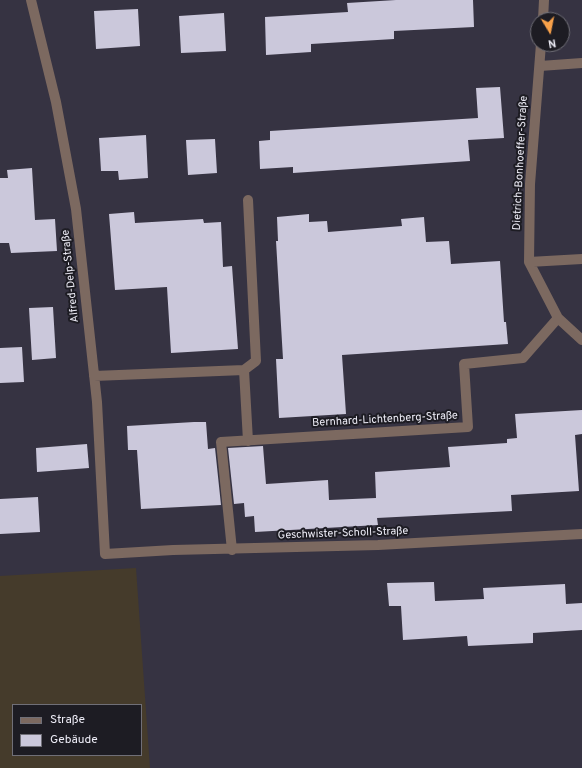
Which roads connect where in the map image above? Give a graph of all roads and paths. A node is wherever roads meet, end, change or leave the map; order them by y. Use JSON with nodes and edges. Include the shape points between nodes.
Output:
{"nodes":[{"id":1,"x":31,"y":0,"type":"edge"},
{"id":2,"x":544,"y":0,"type":"edge"},
{"id":3,"x":543,"y":12,"type":"edge"},
{"id":4,"x":541,"y":52,"type":"edge"},
{"id":5,"x":582,"y":63,"type":"edge"},
{"id":6,"x":540,"y":66,"type":"junction"},
{"id":7,"x":248,"y":200,"type":"dead end"},
{"id":8,"x":582,"y":259,"type":"edge"},
{"id":9,"x":529,"y":262,"type":"junction"},
{"id":10,"x":558,"y":318,"type":"junction"},
{"id":11,"x":582,"y":340,"type":"edge"},
{"id":12,"x":244,"y":370,"type":"junction"},
{"id":13,"x":94,"y":376,"type":"junction"},
{"id":14,"x":248,"y":440,"type":"junction"},
{"id":15,"x":582,"y":534,"type":"edge"},
{"id":16,"x":232,"y":550,"type":"junction"},
{"id":17,"x":105,"y":554,"type":"joint"}],
"edges":[{"from":1,"to":13,"type":"street","name":"Alfred-Delp-Straße","via":[[56,102],[76,209]]},
{"from":2,"to":3,"type":"street"},
{"from":4,"to":6,"type":"street","name":"Dietrich-Bonhoeffer-Straße"},
{"from":5,"to":6,"type":"street"},
{"from":6,"to":9,"type":"street","name":"Dietrich-Bonhoeffer-Straße","via":[[530,184]]},
{"from":7,"to":12,"type":"street","via":[[256,361]]},
{"from":8,"to":9,"type":"street"},
{"from":9,"to":10,"type":"street","name":"Dietrich-Bonhoeffer-Straße"},
{"from":10,"to":11,"type":"street"},
{"from":10,"to":14,"type":"street","name":"Bernhard-Lichtenberg-Straße","via":[[523,358],[464,364],[468,427]]},
{"from":12,"to":13,"type":"street"},
{"from":12,"to":14,"type":"street"},
{"from":13,"to":17,"type":"street","name":"Alfred-Delp-Straße"},
{"from":14,"to":16,"type":"street","name":"Bernhard-Lichtenberg-Straße","via":[[221,442]]},
{"from":15,"to":16,"type":"street","name":"Geschwister-Scholl-Straße"},
{"from":16,"to":17,"type":"street","name":"Geschwister-Scholl-Straße"}]}
